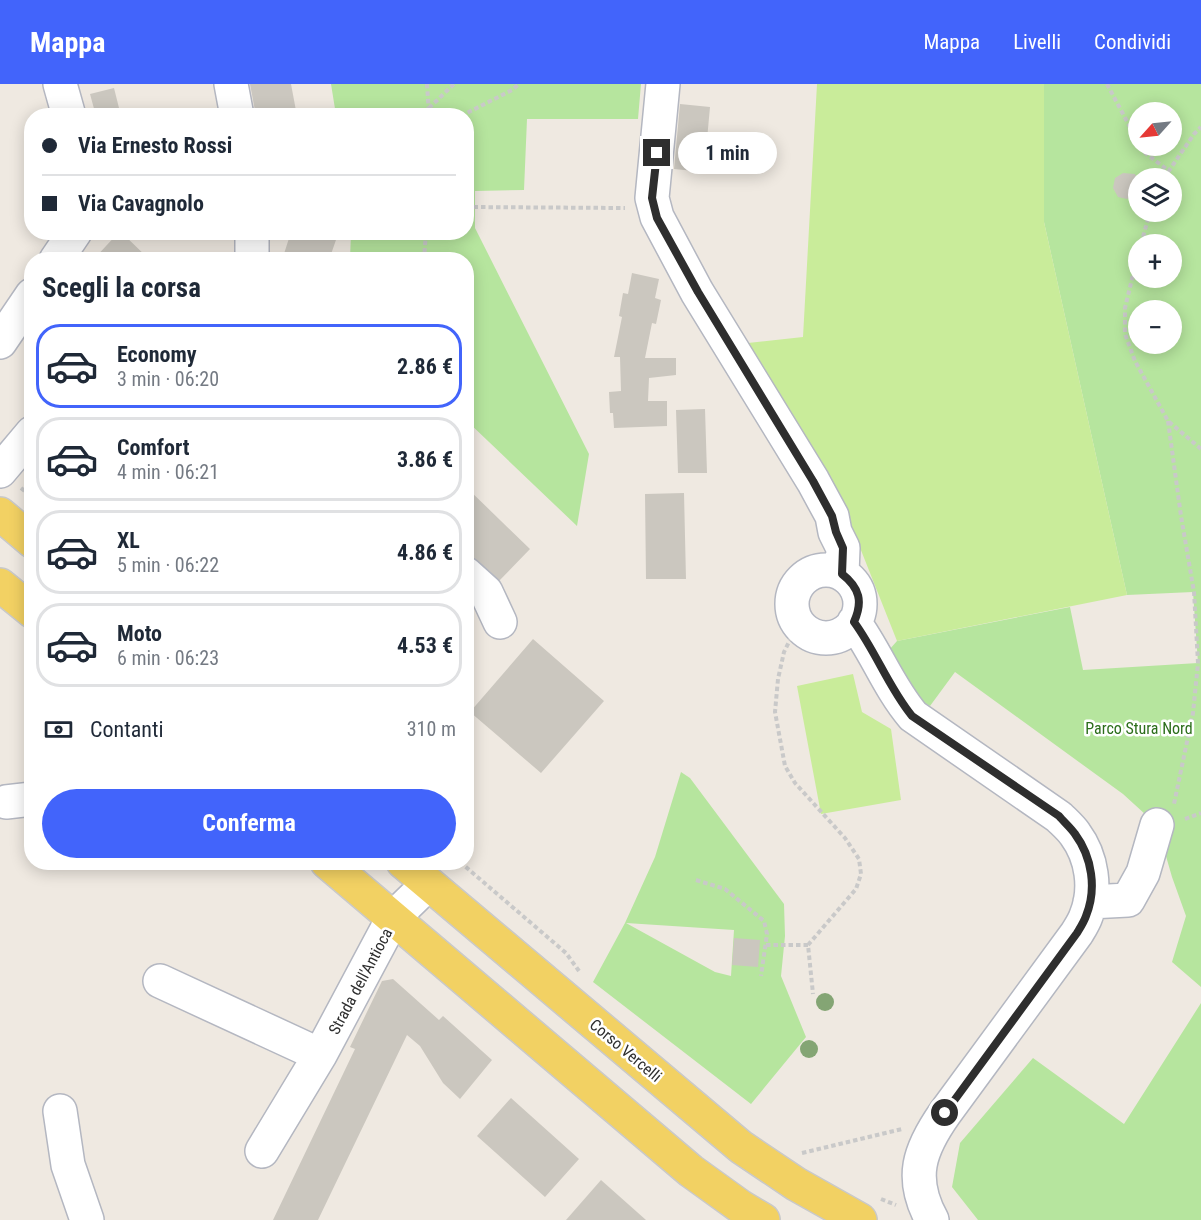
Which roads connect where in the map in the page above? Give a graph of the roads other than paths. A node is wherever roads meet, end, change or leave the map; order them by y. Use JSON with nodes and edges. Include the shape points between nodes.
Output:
{"nodes":[{"id":1,"x":60,"y":84,"type":"edge"},
{"id":2,"x":231,"y":84,"type":"edge"},
{"id":3,"x":663,"y":84,"type":"edge"},
{"id":4,"x":67,"y":108,"type":"edge"},
{"id":5,"x":236,"y":108,"type":"edge"},
{"id":6,"x":24,"y":307,"type":"edge"},
{"id":7,"x":0,"y":342,"type":"edge"},
{"id":8,"x":24,"y":442,"type":"edge"},
{"id":9,"x":0,"y":471,"type":"edge"},
{"id":10,"x":0,"y":514,"type":"edge"},
{"id":11,"x":24,"y":534,"type":"edge"},
{"id":12,"x":830,"y":572,"type":"junction"},
{"id":13,"x":474,"y":581,"type":"edge"},
{"id":14,"x":0,"y":585,"type":"edge"},
{"id":15,"x":24,"y":604,"type":"edge"},
{"id":16,"x":500,"y":622,"type":"dead end"},
{"id":17,"x":854,"y":622,"type":"junction"},
{"id":18,"x":1157,"y":825,"type":"road end"},
{"id":19,"x":336,"y":870,"type":"edge"},
{"id":20,"x":412,"y":870,"type":"edge"},
{"id":21,"x":428,"y":884,"type":"junction"},
{"id":22,"x":1090,"y":902,"type":"junction"},
{"id":23,"x":393,"y":918,"type":"junction"},
{"id":24,"x":160,"y":981,"type":"dead end"},
{"id":25,"x":320,"y":1055,"type":"junction"},
{"id":26,"x":60,"y":1111,"type":"dead end"},
{"id":27,"x":262,"y":1151,"type":"dead end"},
{"id":28,"x":869,"y":1209,"type":"edge"},
{"id":29,"x":745,"y":1216,"type":"edge"},
{"id":30,"x":87,"y":1220,"type":"edge"},
{"id":31,"x":932,"y":1220,"type":"edge"}],
"edges":[{"from":1,"to":4,"type":"street"},
{"from":2,"to":5,"type":"street"},
{"from":3,"to":12,"type":"street","via":[[652,198],[657,218],[832,516],[836,532],[824,559]]},
{"from":6,"to":7,"type":"street"},
{"from":8,"to":9,"type":"street"},
{"from":10,"to":11,"type":"main road"},
{"from":12,"to":17,"type":"street","via":[[851,581],[857,590],[859,612]]},
{"from":12,"to":17,"type":"street","via":[[808,575],[800,582],[794,591],[793,613],[806,631],[827,638],[837,636]]},
{"from":13,"to":16,"type":"street","via":[[486,592]]},
{"from":14,"to":15,"type":"main road"},
{"from":17,"to":22,"type":"street","via":[[912,716],[1059,816],[1074,832],[1090,867]]},
{"from":18,"to":22,"type":"street","via":[[1143,873],[1128,900]]},
{"from":19,"to":23,"type":"main road"},
{"from":20,"to":21,"type":"main road","name":"Corso Vercelli"},
{"from":21,"to":23,"type":"street","name":"Strada dell'Antioca"},
{"from":21,"to":28,"type":"main road","name":"Corso Vercelli","via":[[741,1147],[796,1184]]},
{"from":22,"to":31,"type":"street","via":[[1077,933],[928,1139],[919,1174],[920,1191]]},
{"from":23,"to":25,"type":"street","name":"Strada dell'Antioca"},
{"from":23,"to":29,"type":"main road"},
{"from":24,"to":25,"type":"street"},
{"from":25,"to":27,"type":"street","name":"Strada dell'Antioca"},
{"from":26,"to":30,"type":"street","via":[[68,1165]]}]}
